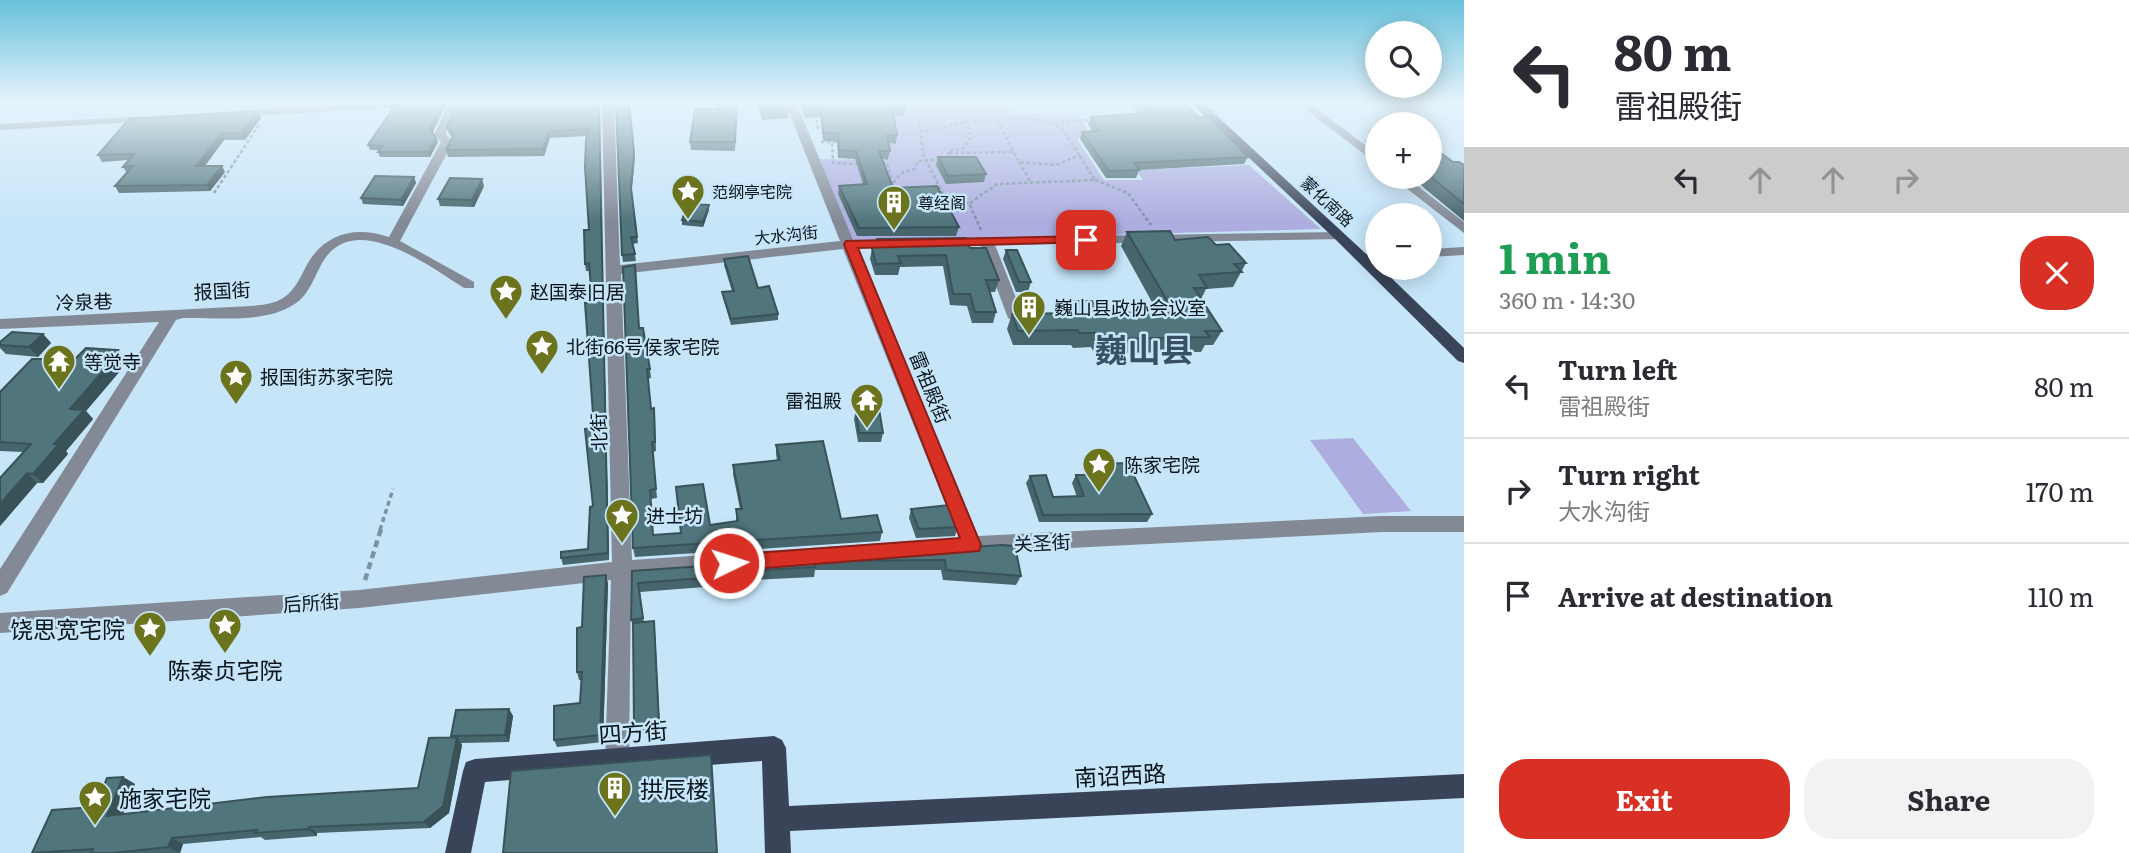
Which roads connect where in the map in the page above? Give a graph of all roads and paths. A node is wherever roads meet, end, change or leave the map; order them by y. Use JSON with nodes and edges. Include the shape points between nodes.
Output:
{"nodes":[{"id":1,"x":247,"y":142,"type":"edge"},
{"id":2,"x":447,"y":142,"type":"edge"},
{"id":3,"x":610,"y":142,"type":"edge"},
{"id":4,"x":807,"y":142,"type":"edge"},
{"id":5,"x":820,"y":142,"type":"edge"},
{"id":6,"x":832,"y":142,"type":"junction"},
{"id":7,"x":846,"y":142,"type":"edge"},
{"id":8,"x":923,"y":142,"type":"edge"},
{"id":9,"x":968,"y":142,"type":"edge"},
{"id":10,"x":1008,"y":142,"type":"edge"},
{"id":11,"x":1069,"y":142,"type":"edge"},
{"id":12,"x":1238,"y":142,"type":"edge"},
{"id":13,"x":1013,"y":152,"type":"junction"},
{"id":14,"x":948,"y":153,"type":"junction"},
{"id":15,"x":1079,"y":155,"type":"junction"},
{"id":16,"x":926,"y":159,"type":"junction"},
{"id":17,"x":950,"y":159,"type":"junction"},
{"id":18,"x":1018,"y":162,"type":"junction"},
{"id":19,"x":863,"y":164,"type":"edge"},
{"id":20,"x":875,"y":164,"type":"edge"},
{"id":21,"x":954,"y":166,"type":"edge"},
{"id":22,"x":1096,"y":180,"type":"junction"},
{"id":23,"x":1030,"y":182,"type":"junction"},
{"id":24,"x":893,"y":185,"type":"junction"},
{"id":25,"x":900,"y":188,"type":"edge"},
{"id":26,"x":927,"y":188,"type":"edge"},
{"id":27,"x":941,"y":189,"type":"junction"},
{"id":28,"x":1413,"y":189,"type":"edge"},
{"id":29,"x":214,"y":193,"type":"dead end"},
{"id":30,"x":969,"y":203,"type":"junction"},
{"id":31,"x":1464,"y":229,"type":"edge"},
{"id":32,"x":1340,"y":236,"type":"junction"},
{"id":33,"x":1161,"y":239,"type":"junction"},
{"id":34,"x":394,"y":240,"type":"junction"},
{"id":35,"x":986,"y":241,"type":"junction"},
{"id":36,"x":932,"y":242,"type":"edge"},
{"id":37,"x":905,"y":243,"type":"edge"},
{"id":38,"x":850,"y":244,"type":"junction"},
{"id":39,"x":1464,"y":251,"type":"edge"},
{"id":40,"x":1442,"y":252,"type":"edge"},
{"id":41,"x":1365,"y":254,"type":"edge"},
{"id":42,"x":615,"y":270,"type":"junction"},
{"id":43,"x":1392,"y":280,"type":"edge"},
{"id":44,"x":469,"y":285,"type":"dead end"},
{"id":45,"x":170,"y":317,"type":"junction"},
{"id":46,"x":1016,"y":317,"type":"edge"},
{"id":47,"x":0,"y":324,"type":"edge"},
{"id":48,"x":1464,"y":357,"type":"edge"},
{"id":49,"x":393,"y":489,"type":"dead end"},
{"id":50,"x":1464,"y":524,"type":"edge"},
{"id":51,"x":972,"y":545,"type":"junction"},
{"id":52,"x":621,"y":570,"type":"junction"},
{"id":53,"x":0,"y":587,"type":"edge"},
{"id":54,"x":359,"y":599,"type":"junction"},
{"id":55,"x":0,"y":623,"type":"edge"},
{"id":56,"x":617,"y":761,"type":"junction"},
{"id":57,"x":1464,"y":786,"type":"edge"},
{"id":58,"x":778,"y":819,"type":"junction"},
{"id":59,"x":453,"y":853,"type":"edge"},
{"id":60,"x":778,"y":853,"type":"edge"}],
"edges":[{"from":1,"to":29,"type":"path"},
{"from":2,"to":34,"type":"street"},
{"from":3,"to":42,"type":"street","name":"北街"},
{"from":4,"to":38,"type":"street","name":"雷祖殿街"},
{"from":5,"to":6,"type":"path"},
{"from":6,"to":7,"type":"path"},
{"from":6,"to":19,"type":"path","via":[[834,163]]},
{"from":8,"to":16,"type":"path"},
{"from":9,"to":14,"type":"path"},
{"from":10,"to":13,"type":"path"},
{"from":11,"to":15,"type":"path"},
{"from":12,"to":32,"type":"main road","name":"蒙化南路"},
{"from":13,"to":14,"type":"path"},
{"from":13,"to":18,"type":"path"},
{"from":14,"to":17,"type":"path"},
{"from":15,"to":18,"type":"path","via":[[1056,165]]},
{"from":15,"to":22,"type":"path"},
{"from":16,"to":17,"type":"path"},
{"from":16,"to":24,"type":"path","via":[[903,172]]},
{"from":16,"to":27,"type":"path"},
{"from":17,"to":21,"type":"path"},
{"from":18,"to":23,"type":"path"},
{"from":20,"to":24,"type":"path","via":[[887,163]]},
{"from":22,"to":23,"type":"path"},
{"from":22,"to":33,"type":"path","via":[[1128,193]]},
{"from":23,"to":30,"type":"path","via":[[997,184]]},
{"from":24,"to":25,"type":"path","via":[[887,188]]},
{"from":26,"to":27,"type":"path"},
{"from":27,"to":30,"type":"path","via":[[947,202]]},
{"from":28,"to":31,"type":"street"},
{"from":30,"to":35,"type":"path"},
{"from":32,"to":33,"type":"street"},
{"from":32,"to":41,"type":"main road","name":"蒙化南路"},
{"from":33,"to":35,"type":"street"},
{"from":34,"to":44,"type":"street"},
{"from":34,"to":45,"type":"street","name":"报国街","via":[[356,236],[332,242],[297,295],[282,305]]},
{"from":35,"to":36,"type":"street"},
{"from":35,"to":46,"type":"street"},
{"from":37,"to":38,"type":"street","name":"大水沟街"},
{"from":38,"to":42,"type":"street","name":"大水沟街"},
{"from":38,"to":51,"type":"street","name":"雷祖殿街"},
{"from":39,"to":40,"type":"street"},
{"from":42,"to":52,"type":"street","name":"北街"},
{"from":43,"to":48,"type":"main road","name":"蒙化南路"},
{"from":45,"to":47,"type":"street","name":"冷泉巷"},
{"from":45,"to":53,"type":"street","name":"报国街"},
{"from":49,"to":54,"type":"path"},
{"from":50,"to":51,"type":"street","name":"关圣街"},
{"from":51,"to":52,"type":"street","name":"关圣街"},
{"from":52,"to":54,"type":"street","name":"后所街"},
{"from":52,"to":56,"type":"street","name":"北街"},
{"from":54,"to":55,"type":"street","name":"后所街"},
{"from":56,"to":58,"type":"main road","name":"四方街","via":[[774,748]]},
{"from":56,"to":59,"type":"main road","name":"四方街","via":[[475,771]]},
{"from":57,"to":58,"type":"main road","name":"南诏西路"},
{"from":58,"to":60,"type":"main road","name":"四方街"}]}
